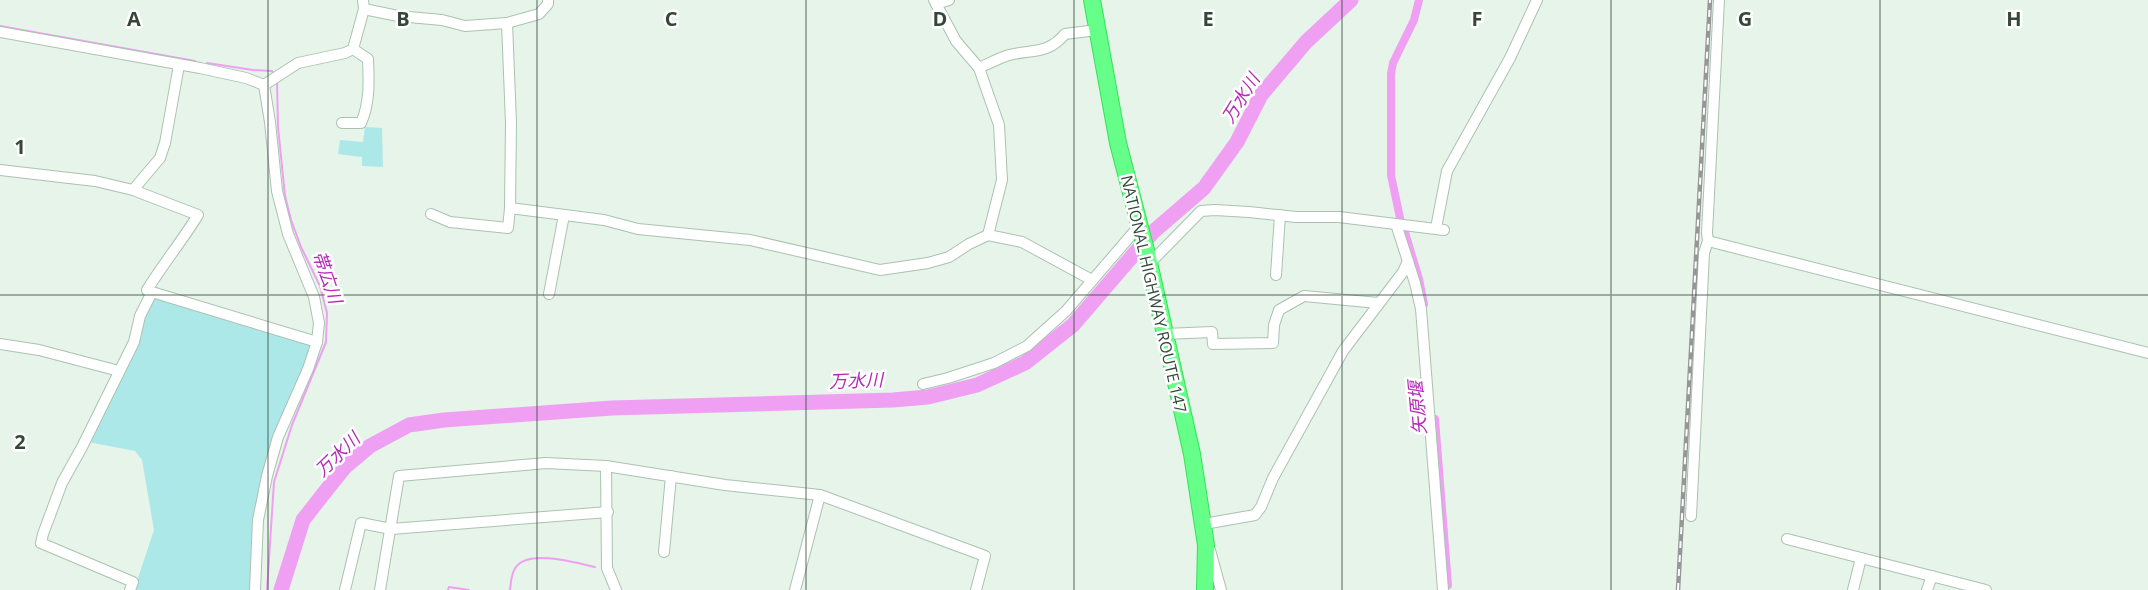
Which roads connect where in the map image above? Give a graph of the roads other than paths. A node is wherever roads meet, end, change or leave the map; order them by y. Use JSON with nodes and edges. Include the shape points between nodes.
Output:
{"nodes":[{"id":1,"x":548,"y":0,"type":"edge"},
{"id":2,"x":950,"y":0,"type":"edge"},
{"id":3,"x":1092,"y":0,"type":"edge"},
{"id":4,"x":1537,"y":0,"type":"edge"},
{"id":5,"x":1719,"y":0,"type":"edge"},
{"id":6,"x":935,"y":2,"type":"edge"},
{"id":7,"x":363,"y":4,"type":"edge"},
{"id":8,"x":507,"y":23,"type":"junction"},
{"id":9,"x":1097,"y":30,"type":"junction"},
{"id":10,"x":0,"y":32,"type":"edge"},
{"id":11,"x":353,"y":49,"type":"junction"},
{"id":12,"x":179,"y":65,"type":"junction"},
{"id":13,"x":979,"y":68,"type":"junction"},
{"id":14,"x":268,"y":83,"type":"junction"},
{"id":15,"x":342,"y":123,"type":"dead end"},
{"id":16,"x":0,"y":170,"type":"edge"},
{"id":17,"x":133,"y":190,"type":"junction"},
{"id":18,"x":510,"y":208,"type":"junction"},
{"id":19,"x":431,"y":214,"type":"dead end"},
{"id":20,"x":564,"y":215,"type":"junction"},
{"id":21,"x":1280,"y":215,"type":"junction"},
{"id":22,"x":1396,"y":224,"type":"junction"},
{"id":23,"x":1140,"y":228,"type":"junction"},
{"id":24,"x":988,"y":235,"type":"junction"},
{"id":25,"x":1708,"y":241,"type":"junction"},
{"id":26,"x":1149,"y":261,"type":"junction"},
{"id":27,"x":1408,"y":261,"type":"junction"},
{"id":28,"x":1276,"y":275,"type":"dead end"},
{"id":29,"x":1092,"y":280,"type":"junction"},
{"id":30,"x":152,"y":292,"type":"junction"},
{"id":31,"x":549,"y":294,"type":"dead end"},
{"id":32,"x":1378,"y":303,"type":"junction"},
{"id":33,"x":1165,"y":334,"type":"junction"},
{"id":34,"x":317,"y":342,"type":"junction"},
{"id":35,"x":0,"y":344,"type":"edge"},
{"id":36,"x":2148,"y":353,"type":"edge"},
{"id":37,"x":119,"y":372,"type":"junction"},
{"id":38,"x":923,"y":384,"type":"dead end"},
{"id":39,"x":606,"y":466,"type":"junction"},
{"id":40,"x":671,"y":476,"type":"junction"},
{"id":41,"x":820,"y":495,"type":"junction"},
{"id":42,"x":608,"y":512,"type":"junction"},
{"id":43,"x":1692,"y":516,"type":"dead end"},
{"id":44,"x":1204,"y":524,"type":"junction"},
{"id":45,"x":391,"y":529,"type":"junction"},
{"id":46,"x":1787,"y":539,"type":"dead end"},
{"id":47,"x":1206,"y":544,"type":"junction"},
{"id":48,"x":664,"y":552,"type":"dead end"},
{"id":49,"x":1861,"y":558,"type":"junction"},
{"id":50,"x":1932,"y":576,"type":"junction"},
{"id":51,"x":130,"y":590,"type":"edge"},
{"id":52,"x":255,"y":590,"type":"edge"},
{"id":53,"x":345,"y":590,"type":"edge"},
{"id":54,"x":380,"y":590,"type":"edge"},
{"id":55,"x":616,"y":590,"type":"edge"},
{"id":56,"x":795,"y":590,"type":"edge"},
{"id":57,"x":976,"y":590,"type":"edge"},
{"id":58,"x":1205,"y":590,"type":"edge"},
{"id":59,"x":1221,"y":590,"type":"edge"},
{"id":60,"x":1443,"y":590,"type":"edge"},
{"id":61,"x":1853,"y":590,"type":"edge"},
{"id":62,"x":1927,"y":590,"type":"edge"},
{"id":63,"x":1986,"y":590,"type":"edge"}],
"edges":[{"from":1,"to":8,"type":"street","via":[[539,14]]},
{"from":2,"to":6,"type":"street"},
{"from":3,"to":9,"type":"highway","name":"NATIONAL HIGHWAY ROUTE 147"},
{"from":4,"to":22,"type":"street","via":[[1510,58],[1447,171],[1440,229]]},
{"from":5,"to":25,"type":"street"},
{"from":6,"to":13,"type":"street","via":[[956,40]]},
{"from":7,"to":8,"type":"street","via":[[398,16],[465,26]]},
{"from":7,"to":11,"type":"street"},
{"from":8,"to":18,"type":"street"},
{"from":9,"to":13,"type":"street","via":[[1065,34],[1047,49],[1008,55]]},
{"from":9,"to":23,"type":"highway","name":"NATIONAL HIGHWAY ROUTE 147","via":[[1118,143]]},
{"from":10,"to":12,"type":"street"},
{"from":11,"to":14,"type":"street","via":[[298,63]]},
{"from":11,"to":15,"type":"street","via":[[368,59],[366,113],[361,123]]},
{"from":12,"to":14,"type":"street"},
{"from":12,"to":17,"type":"street","via":[[160,158]]},
{"from":13,"to":24,"type":"street","via":[[999,125],[1002,169]]},
{"from":14,"to":34,"type":"street","via":[[277,191],[288,234],[314,297],[319,323]]},
{"from":16,"to":17,"type":"street","via":[[95,181]]},
{"from":17,"to":30,"type":"street","via":[[198,215],[147,290]]},
{"from":18,"to":19,"type":"street","via":[[508,228],[450,222]]},
{"from":18,"to":20,"type":"street"},
{"from":20,"to":24,"type":"street","via":[[638,229],[750,240],[880,270],[949,257]]},
{"from":20,"to":31,"type":"street"},
{"from":21,"to":22,"type":"street","via":[[1339,216]]},
{"from":21,"to":26,"type":"street","via":[[1202,211]]},
{"from":21,"to":28,"type":"street"},
{"from":22,"to":27,"type":"street"},
{"from":23,"to":26,"type":"highway","name":"NATIONAL HIGHWAY ROUTE 147"},
{"from":23,"to":29,"type":"street"},
{"from":24,"to":29,"type":"street","via":[[1022,242]]},
{"from":25,"to":36,"type":"street"},
{"from":25,"to":43,"type":"street","via":[[1704,253]]},
{"from":26,"to":33,"type":"highway","name":"NATIONAL HIGHWAY ROUTE 147"},
{"from":27,"to":32,"type":"street"},
{"from":27,"to":60,"type":"street","via":[[1421,309]]},
{"from":29,"to":38,"type":"street","via":[[1028,346],[994,363]]},
{"from":30,"to":34,"type":"street"},
{"from":30,"to":37,"type":"street"},
{"from":32,"to":33,"type":"street","via":[[1304,296],[1279,310],[1273,343],[1213,344],[1212,332]]},
{"from":32,"to":44,"type":"street","via":[[1343,351],[1255,515]]},
{"from":33,"to":44,"type":"highway","name":"NATIONAL HIGHWAY ROUTE 147"},
{"from":34,"to":52,"type":"street","via":[[278,437],[267,476],[258,520]]},
{"from":35,"to":37,"type":"street","via":[[39,350]]},
{"from":37,"to":51,"type":"street","via":[[62,483],[41,543],[133,582]]},
{"from":39,"to":40,"type":"street"},
{"from":39,"to":42,"type":"street"},
{"from":39,"to":45,"type":"street","via":[[546,463],[399,476]]},
{"from":40,"to":41,"type":"street"},
{"from":40,"to":48,"type":"street"},
{"from":41,"to":56,"type":"street"},
{"from":41,"to":57,"type":"street","via":[[985,556]]},
{"from":42,"to":45,"type":"street"},
{"from":42,"to":55,"type":"street","via":[[607,568]]},
{"from":44,"to":47,"type":"highway","name":"NATIONAL HIGHWAY ROUTE 147"},
{"from":45,"to":53,"type":"street","via":[[361,523]]},
{"from":45,"to":54,"type":"street"},
{"from":46,"to":49,"type":"street"},
{"from":47,"to":58,"type":"highway","name":"NATIONAL HIGHWAY ROUTE 147"},
{"from":47,"to":59,"type":"street","via":[[1212,552]]},
{"from":49,"to":50,"type":"street"},
{"from":49,"to":61,"type":"street"},
{"from":50,"to":62,"type":"street"},
{"from":50,"to":63,"type":"street"}]}
